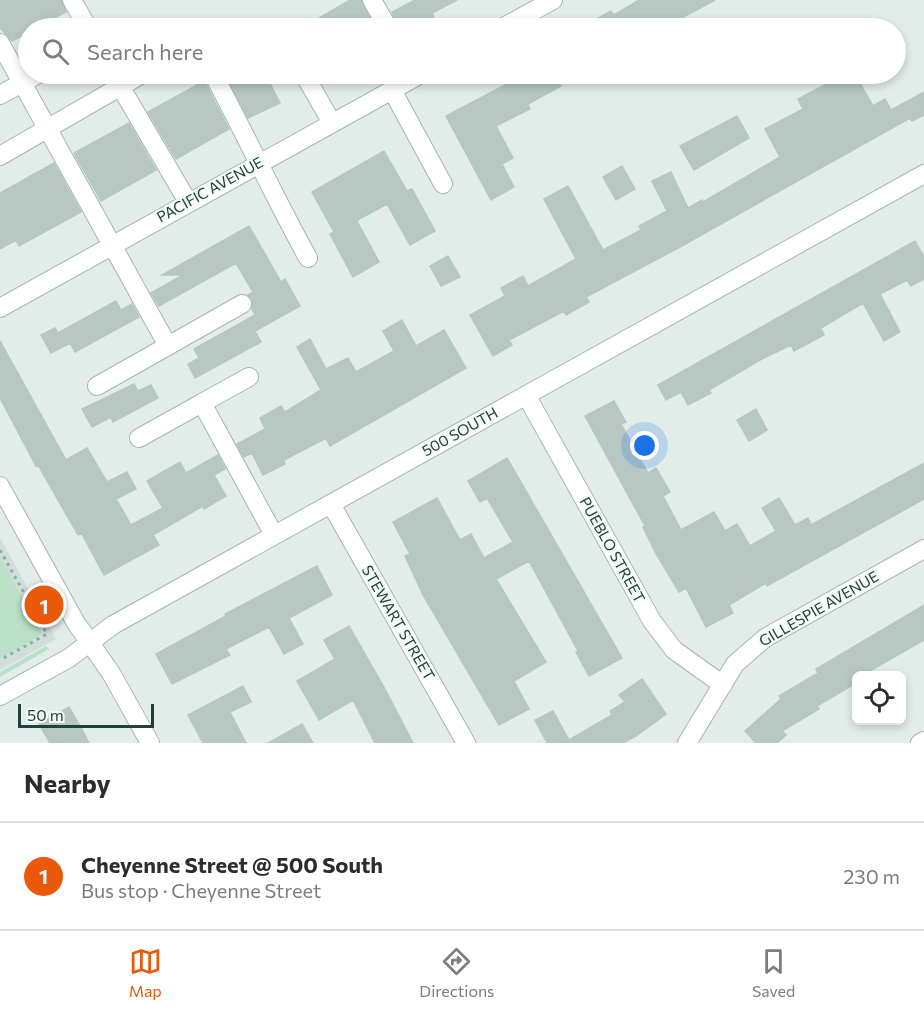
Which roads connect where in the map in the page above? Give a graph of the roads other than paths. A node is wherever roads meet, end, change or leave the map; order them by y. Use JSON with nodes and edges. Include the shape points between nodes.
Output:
{"nodes":[{"id":1,"x":72,"y":0,"type":"edge"},
{"id":2,"x":372,"y":0,"type":"edge"},
{"id":3,"x":553,"y":0,"type":"edge"},
{"id":4,"x":82,"y":18,"type":"edge"},
{"id":5,"x":382,"y":18,"type":"edge"},
{"id":6,"x":520,"y":18,"type":"edge"},
{"id":7,"x":0,"y":43,"type":"edge"},
{"id":8,"x":18,"y":77,"type":"edge"},
{"id":9,"x":19,"y":84,"type":"edge"},
{"id":10,"x":22,"y":84,"type":"edge"},
{"id":11,"x":111,"y":84,"type":"edge"},
{"id":12,"x":119,"y":84,"type":"edge"},
{"id":13,"x":218,"y":84,"type":"edge"},
{"id":14,"x":310,"y":84,"type":"edge"},
{"id":15,"x":402,"y":84,"type":"edge"},
{"id":16,"x":392,"y":90,"type":"junction"},
{"id":17,"x":0,"y":94,"type":"edge"},
{"id":18,"x":332,"y":123,"type":"junction"},
{"id":19,"x":47,"y":129,"type":"junction"},
{"id":20,"x":0,"y":156,"type":"edge"},
{"id":21,"x":260,"y":163,"type":"junction"},
{"id":22,"x":924,"y":174,"type":"edge"},
{"id":23,"x":443,"y":184,"type":"dead end"},
{"id":24,"x":188,"y":202,"type":"junction"},
{"id":25,"x":112,"y":245,"type":"junction"},
{"id":26,"x":308,"y":258,"type":"dead end"},
{"id":27,"x":242,"y":304,"type":"dead end"},
{"id":28,"x":0,"y":308,"type":"edge"},
{"id":29,"x":168,"y":346,"type":"junction"},
{"id":30,"x":249,"y":377,"type":"dead end"},
{"id":31,"x":97,"y":386,"type":"dead end"},
{"id":32,"x":526,"y":395,"type":"junction"},
{"id":33,"x":202,"y":403,"type":"junction"},
{"id":34,"x":139,"y":438,"type":"dead end"},
{"id":35,"x":0,"y":486,"type":"edge"},
{"id":36,"x":331,"y":504,"type":"junction"},
{"id":37,"x":274,"y":535,"type":"junction"},
{"id":38,"x":924,"y":549,"type":"edge"},
{"id":39,"x":89,"y":644,"type":"junction"},
{"id":40,"x":723,"y":685,"type":"junction"},
{"id":41,"x":0,"y":696,"type":"edge"},
{"id":42,"x":924,"y":741,"type":"edge"},
{"id":43,"x":150,"y":743,"type":"edge"},
{"id":44,"x":466,"y":743,"type":"edge"},
{"id":45,"x":687,"y":743,"type":"edge"},
{"id":46,"x":920,"y":743,"type":"edge"}],
"edges":[{"from":1,"to":4,"type":"street"},
{"from":2,"to":5,"type":"street"},
{"from":3,"to":6,"type":"street"},
{"from":7,"to":8,"type":"street"},
{"from":9,"to":17,"type":"street"},
{"from":10,"to":19,"type":"street"},
{"from":11,"to":19,"type":"street"},
{"from":12,"to":24,"type":"street"},
{"from":13,"to":21,"type":"street"},
{"from":14,"to":18,"type":"street"},
{"from":15,"to":16,"type":"street","name":"PACIFIC AVENUE"},
{"from":16,"to":18,"type":"street","name":"PACIFIC AVENUE"},
{"from":16,"to":23,"type":"street"},
{"from":18,"to":21,"type":"street","name":"PACIFIC AVENUE"},
{"from":19,"to":20,"type":"street"},
{"from":19,"to":25,"type":"street"},
{"from":21,"to":24,"type":"street","name":"PACIFIC AVENUE"},
{"from":21,"to":26,"type":"street","via":[[268,186]]},
{"from":22,"to":32,"type":"street","name":"500 SOUTH"},
{"from":24,"to":25,"type":"street","name":"PACIFIC AVENUE"},
{"from":25,"to":28,"type":"street","name":"PACIFIC AVENUE"},
{"from":25,"to":29,"type":"street"},
{"from":27,"to":29,"type":"street"},
{"from":29,"to":31,"type":"street"},
{"from":30,"to":33,"type":"street"},
{"from":32,"to":36,"type":"street","name":"500 SOUTH"},
{"from":32,"to":40,"type":"street","name":"PUEBLO STREET","via":[[652,621],[674,650]]},
{"from":33,"to":34,"type":"street"},
{"from":33,"to":37,"type":"street"},
{"from":35,"to":39,"type":"street"},
{"from":36,"to":37,"type":"street","name":"500 SOUTH"},
{"from":36,"to":44,"type":"street","name":"STEWART STREET"},
{"from":37,"to":39,"type":"street","name":"500 SOUTH","via":[[113,625]]},
{"from":38,"to":40,"type":"street","name":"GILLESPIE AVENUE","via":[[765,638],[735,664]]},
{"from":39,"to":41,"type":"street","name":"500 SOUTH"},
{"from":39,"to":43,"type":"street","via":[[111,673]]},
{"from":40,"to":45,"type":"street","name":"GILLESPIE AVENUE"},
{"from":42,"to":46,"type":"street"}]}
